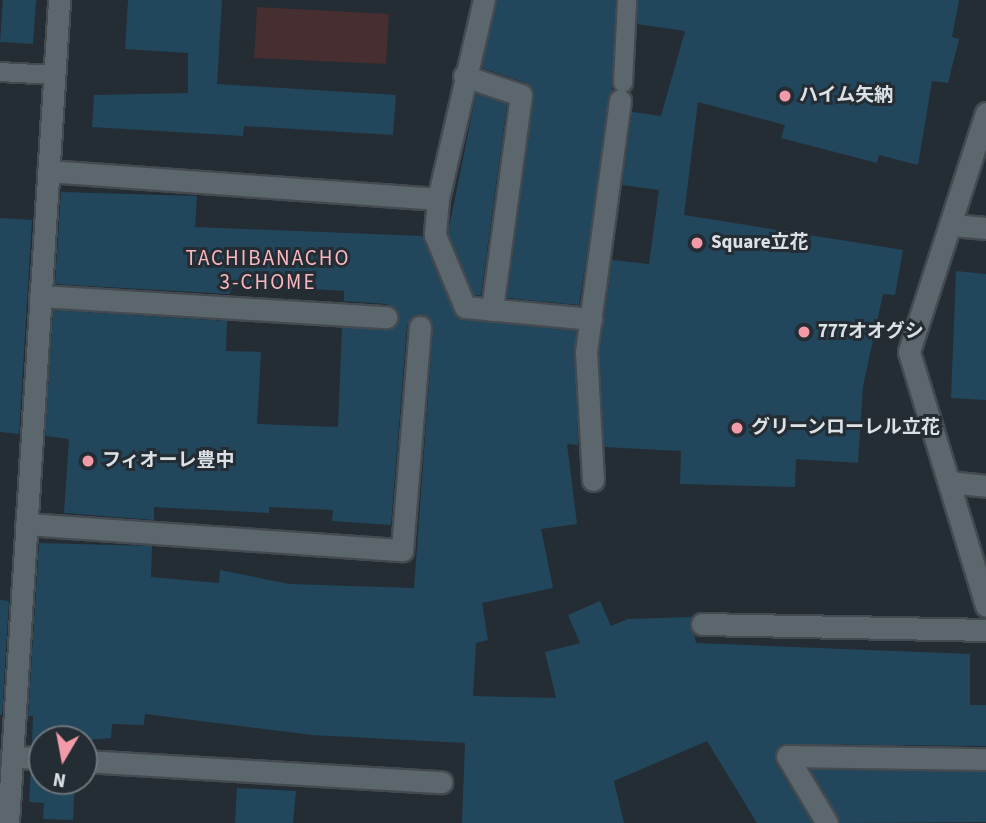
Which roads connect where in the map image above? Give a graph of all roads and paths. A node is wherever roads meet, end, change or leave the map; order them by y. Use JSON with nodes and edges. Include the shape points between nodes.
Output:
{"nodes":[{"id":1,"x":59,"y":0,"type":"edge"},
{"id":2,"x":484,"y":0,"type":"edge"},
{"id":3,"x":627,"y":0,"type":"edge"},
{"id":4,"x":0,"y":72,"type":"edge"},
{"id":5,"x":54,"y":75,"type":"junction"},
{"id":6,"x":464,"y":76,"type":"junction"},
{"id":7,"x":621,"y":91,"type":"joint"},
{"id":8,"x":986,"y":113,"type":"edge"},
{"id":9,"x":48,"y":172,"type":"junction"},
{"id":10,"x":438,"y":199,"type":"junction"},
{"id":11,"x":952,"y":225,"type":"junction"},
{"id":12,"x":986,"y":228,"type":"edge"},
{"id":13,"x":40,"y":296,"type":"junction"},
{"id":14,"x":492,"y":310,"type":"junction"},
{"id":15,"x":386,"y":317,"type":"dead end"},
{"id":16,"x":592,"y":319,"type":"junction"},
{"id":17,"x":420,"y":327,"type":"dead end"},
{"id":18,"x":593,"y":480,"type":"dead end"},
{"id":19,"x":949,"y":482,"type":"junction"},
{"id":20,"x":986,"y":486,"type":"edge"},
{"id":21,"x":26,"y":524,"type":"junction"},
{"id":22,"x":986,"y":606,"type":"edge"},
{"id":23,"x":702,"y":624,"type":"dead end"},
{"id":24,"x":986,"y":630,"type":"edge"},
{"id":25,"x":7,"y":712,"type":"edge"},
{"id":26,"x":12,"y":757,"type":"junction"},
{"id":27,"x":28,"y":758,"type":"edge"},
{"id":28,"x":986,"y":759,"type":"edge"},
{"id":29,"x":98,"y":762,"type":"edge"},
{"id":30,"x":441,"y":782,"type":"dead end"},
{"id":31,"x":8,"y":823,"type":"edge"},
{"id":32,"x":827,"y":823,"type":"edge"}],
"edges":[{"from":1,"to":5,"type":"street"},
{"from":2,"to":6,"type":"street"},
{"from":3,"to":7,"type":"lane"},
{"from":4,"to":5,"type":"lane"},
{"from":5,"to":9,"type":"street"},
{"from":6,"to":10,"type":"street"},
{"from":6,"to":14,"type":"street","via":[[520,95]]},
{"from":7,"to":16,"type":"street"},
{"from":8,"to":11,"type":"street"},
{"from":9,"to":10,"type":"street"},
{"from":9,"to":13,"type":"street"},
{"from":10,"to":14,"type":"street","via":[[435,235],[465,307]]},
{"from":11,"to":12,"type":"street"},
{"from":11,"to":19,"type":"street","via":[[909,352]]},
{"from":13,"to":15,"type":"street"},
{"from":13,"to":21,"type":"street"},
{"from":14,"to":16,"type":"street"},
{"from":16,"to":18,"type":"street","via":[[586,352]]},
{"from":17,"to":21,"type":"street","via":[[402,550]]},
{"from":19,"to":20,"type":"street"},
{"from":19,"to":22,"type":"street"},
{"from":21,"to":25,"type":"street"},
{"from":23,"to":24,"type":"street"},
{"from":25,"to":26,"type":"street"},
{"from":26,"to":27,"type":"street"},
{"from":26,"to":31,"type":"street"},
{"from":28,"to":32,"type":"street","via":[[787,756]]},
{"from":29,"to":30,"type":"street"}]}
